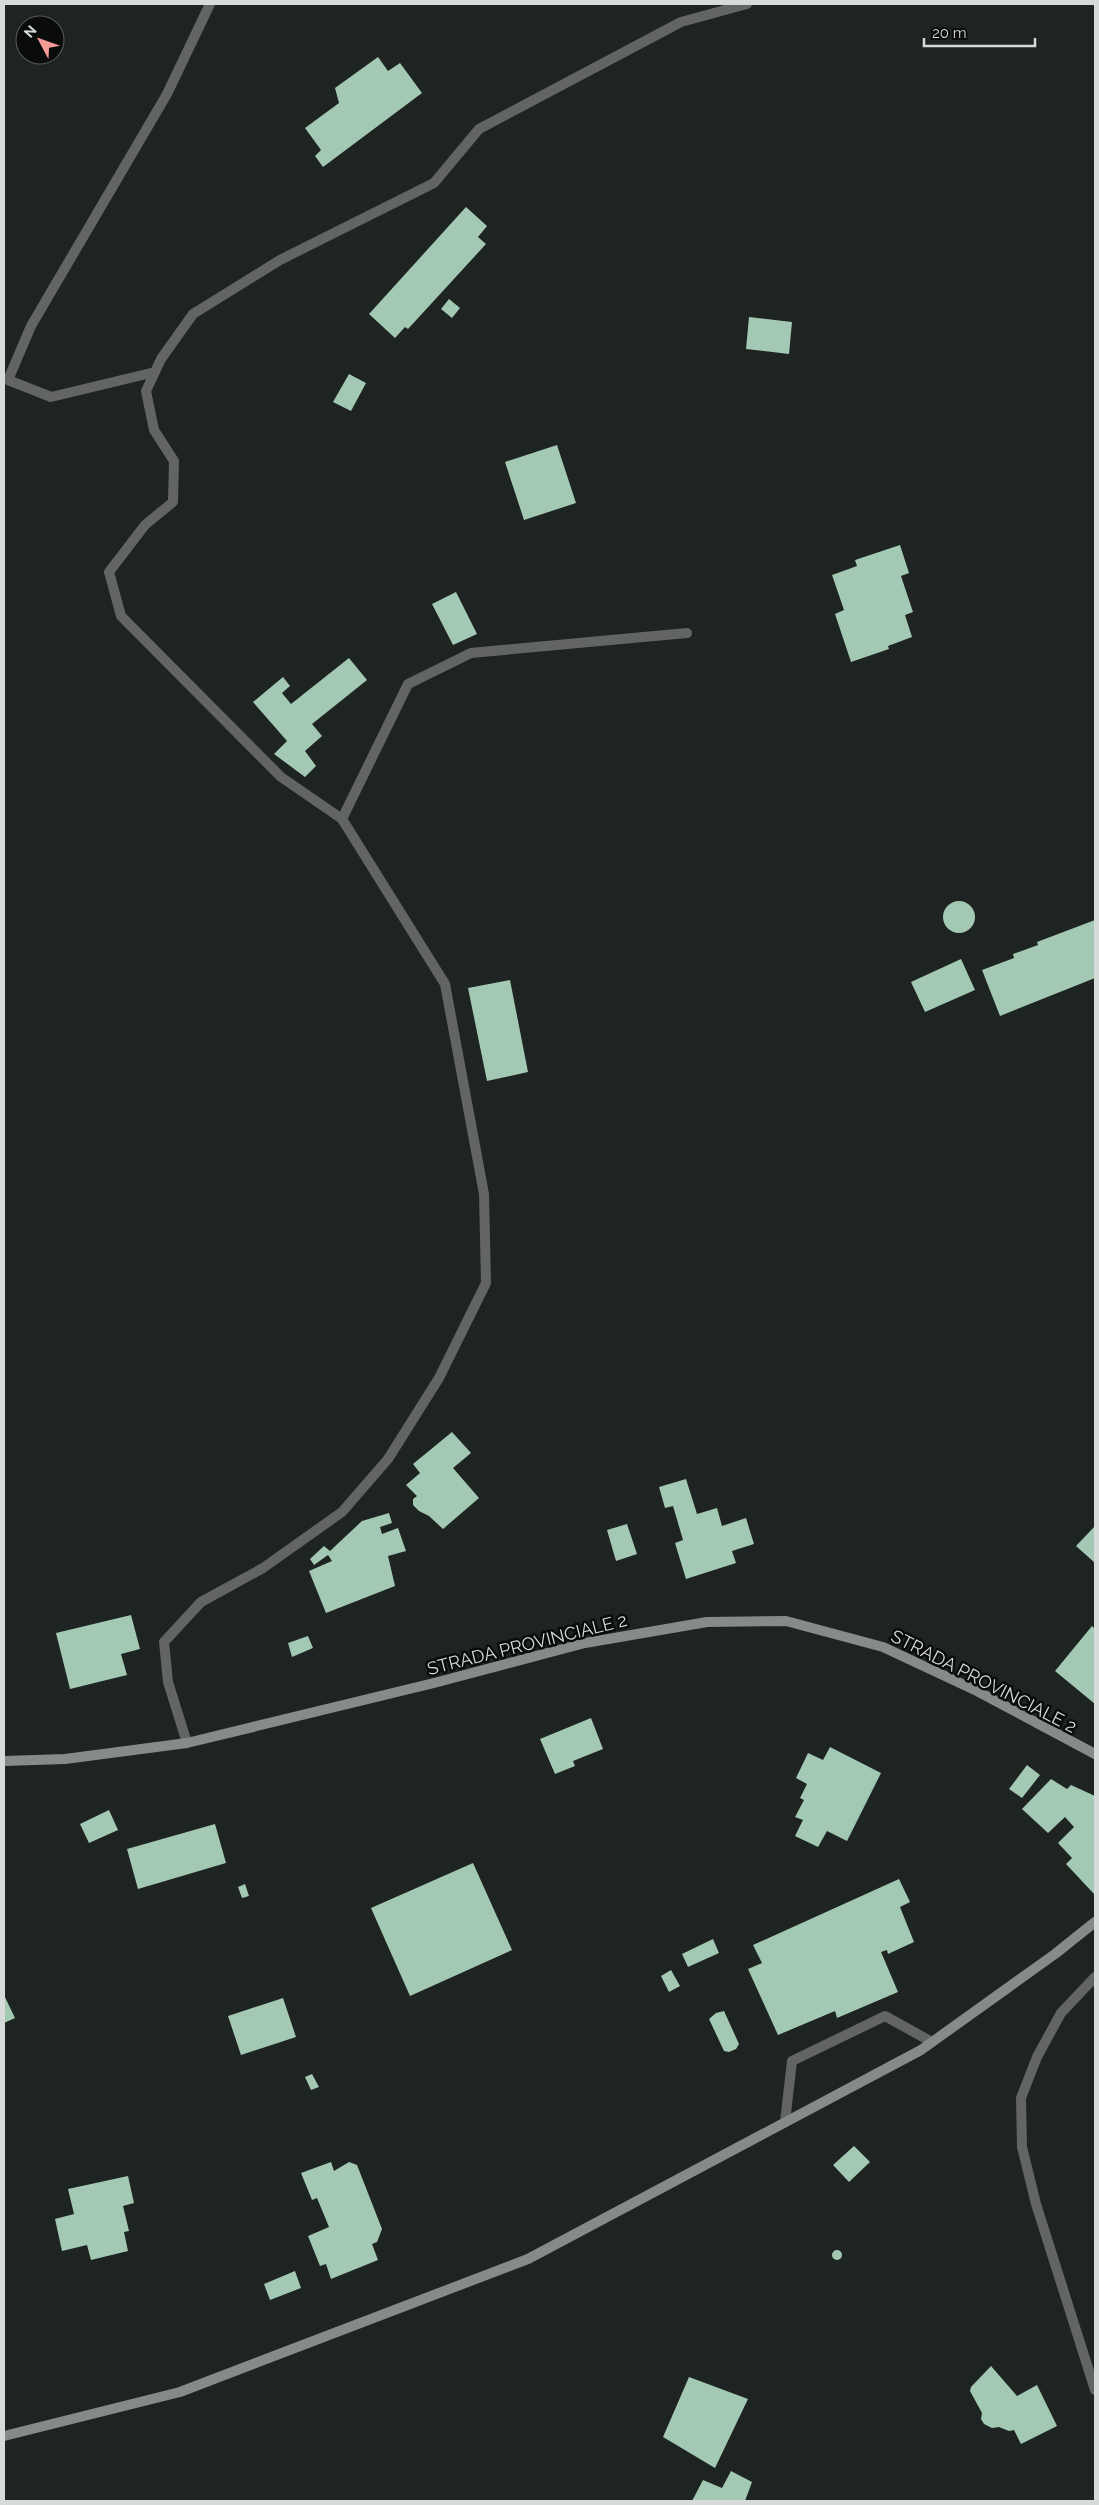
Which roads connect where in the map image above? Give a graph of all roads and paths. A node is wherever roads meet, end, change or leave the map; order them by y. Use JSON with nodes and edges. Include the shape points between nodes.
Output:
{"nodes":[{"id":1,"x":210,"y":4,"type":"edge"},
{"id":2,"x":747,"y":4,"type":"edge"},
{"id":3,"x":155,"y":372,"type":"junction"},
{"id":4,"x":687,"y":633,"type":"dead end"},
{"id":5,"x":342,"y":819,"type":"junction"},
{"id":6,"x":187,"y":1743,"type":"junction"},
{"id":7,"x":1095,"y":1754,"type":"edge"},
{"id":8,"x":4,"y":1761,"type":"edge"},
{"id":9,"x":1095,"y":1922,"type":"edge"},
{"id":10,"x":1095,"y":1977,"type":"edge"},
{"id":11,"x":932,"y":2042,"type":"junction"},
{"id":12,"x":785,"y":2122,"type":"junction"},
{"id":13,"x":1095,"y":2390,"type":"edge"},
{"id":14,"x":4,"y":2436,"type":"edge"}],
"edges":[{"from":1,"to":3,"type":"street","via":[[168,94],[31,326],[8,380],[51,397]]},
{"from":2,"to":3,"type":"street","via":[[681,22],[479,130],[434,183],[280,260],[193,314]]},
{"from":3,"to":5,"type":"street","via":[[146,391],[154,430],[174,461],[173,502],[145,526],[109,572],[121,616],[281,777]]},
{"from":4,"to":5,"type":"street","via":[[471,653],[408,684]]},
{"from":5,"to":6,"type":"street","via":[[445,984],[484,1194],[486,1283],[439,1378],[388,1459],[342,1512],[262,1568],[201,1602],[164,1642],[168,1682]]},
{"from":6,"to":7,"type":"main road","name":"STRADA PROVINCIALE 2","via":[[585,1643],[708,1622],[786,1621],[883,1647],[978,1691]]},
{"from":6,"to":8,"type":"main road","name":"STRADA PROVINCIALE 2","via":[[65,1759]]},
{"from":9,"to":11,"type":"main road"},
{"from":10,"to":13,"type":"street","via":[[1061,2013],[1037,2056],[1021,2098],[1022,2146],[1036,2204]]},
{"from":11,"to":12,"type":"main road"},
{"from":11,"to":12,"type":"street","via":[[886,2016],[792,2061]]},
{"from":12,"to":14,"type":"main road","via":[[528,2259],[180,2392]]}]}
